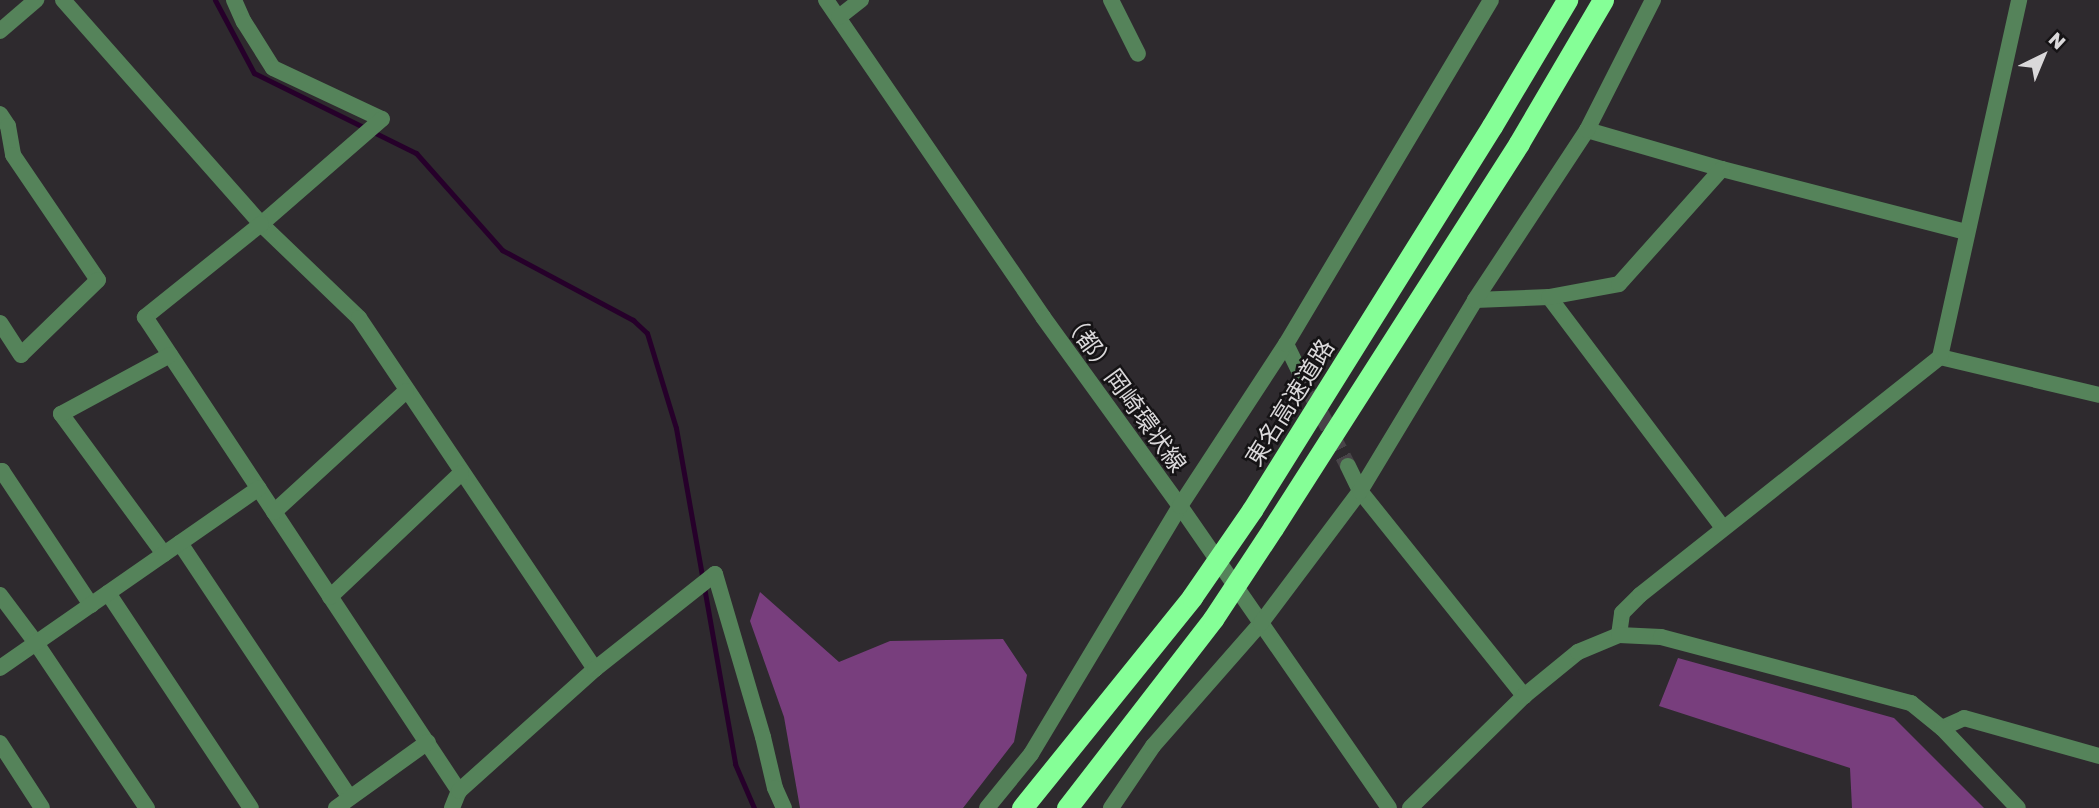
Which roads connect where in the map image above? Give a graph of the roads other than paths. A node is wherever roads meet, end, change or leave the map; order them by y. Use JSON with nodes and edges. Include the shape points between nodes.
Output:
{"nodes":[{"id":1,"x":36,"y":0,"type":"edge"},
{"id":2,"x":63,"y":0,"type":"edge"},
{"id":3,"x":234,"y":0,"type":"edge"},
{"id":4,"x":826,"y":0,"type":"edge"},
{"id":5,"x":861,"y":0,"type":"edge"},
{"id":6,"x":1111,"y":0,"type":"edge"},
{"id":7,"x":1492,"y":0,"type":"edge"},
{"id":8,"x":1567,"y":0,"type":"edge"},
{"id":9,"x":1603,"y":0,"type":"edge"},
{"id":10,"x":1653,"y":0,"type":"edge"},
{"id":11,"x":2019,"y":0,"type":"edge"},
{"id":12,"x":839,"y":17,"type":"junction"},
{"id":13,"x":0,"y":31,"type":"edge"},
{"id":14,"x":1138,"y":54,"type":"dead end"},
{"id":15,"x":0,"y":114,"type":"edge"},
{"id":16,"x":1587,"y":130,"type":"junction"},
{"id":17,"x":1722,"y":169,"type":"junction"},
{"id":18,"x":261,"y":224,"type":"junction"},
{"id":19,"x":1966,"y":232,"type":"junction"},
{"id":20,"x":1549,"y":297,"type":"junction"},
{"id":21,"x":1475,"y":300,"type":"junction"},
{"id":22,"x":0,"y":323,"type":"edge"},
{"id":23,"x":1286,"y":344,"type":"junction"},
{"id":24,"x":170,"y":355,"type":"junction"},
{"id":25,"x":1940,"y":357,"type":"junction"},
{"id":26,"x":1299,"y":371,"type":"tunnel mouth"},
{"id":27,"x":406,"y":391,"type":"junction"},
{"id":28,"x":2099,"y":395,"type":"edge"},
{"id":29,"x":1348,"y":466,"type":"tunnel mouth"},
{"id":30,"x":461,"y":473,"type":"junction"},
{"id":31,"x":0,"y":474,"type":"edge"},
{"id":32,"x":260,"y":488,"type":"junction"},
{"id":33,"x":1360,"y":491,"type":"junction"},
{"id":34,"x":1180,"y":506,"type":"junction"},
{"id":35,"x":274,"y":512,"type":"junction"},
{"id":36,"x":1723,"y":528,"type":"junction"},
{"id":37,"x":180,"y":543,"type":"junction"},
{"id":38,"x":164,"y":554,"type":"junction"},
{"id":39,"x":108,"y":593,"type":"junction"},
{"id":40,"x":0,"y":595,"type":"edge"},
{"id":41,"x":330,"y":597,"type":"junction"},
{"id":42,"x":91,"y":605,"type":"junction"},
{"id":43,"x":1261,"y":623,"type":"junction"},
{"id":44,"x":1619,"y":635,"type":"junction"},
{"id":45,"x":36,"y":643,"type":"junction"},
{"id":46,"x":0,"y":668,"type":"edge"},
{"id":47,"x":595,"y":669,"type":"junction"},
{"id":48,"x":1524,"y":696,"type":"junction"},
{"id":49,"x":1942,"y":728,"type":"junction"},
{"id":50,"x":428,"y":742,"type":"junction"},
{"id":51,"x":0,"y":744,"type":"edge"},
{"id":52,"x":2099,"y":756,"type":"edge"},
{"id":53,"x":459,"y":791,"type":"junction"},
{"id":54,"x":350,"y":798,"type":"junction"},
{"id":55,"x":42,"y":808,"type":"edge"},
{"id":56,"x":147,"y":808,"type":"edge"},
{"id":57,"x":251,"y":808,"type":"edge"},
{"id":58,"x":336,"y":808,"type":"edge"},
{"id":59,"x":452,"y":808,"type":"edge"},
{"id":60,"x":784,"y":808,"type":"edge"},
{"id":61,"x":987,"y":808,"type":"edge"},
{"id":62,"x":1022,"y":808,"type":"edge"},
{"id":63,"x":1067,"y":808,"type":"edge"},
{"id":64,"x":1111,"y":808,"type":"edge"},
{"id":65,"x":1389,"y":808,"type":"edge"},
{"id":66,"x":1410,"y":808,"type":"edge"},
{"id":67,"x":2018,"y":808,"type":"edge"}],
"edges":[{"from":1,"to":13,"type":"street"},
{"from":2,"to":18,"type":"street"},
{"from":3,"to":18,"type":"street","via":[[273,68],[382,118]]},
{"from":4,"to":12,"type":"street","name":"（都）岡崎環状線"},
{"from":5,"to":12,"type":"street"},
{"from":6,"to":14,"type":"street"},
{"from":7,"to":23,"type":"street"},
{"from":8,"to":62,"type":"highway","name":"東名高速道路","bridge":true,"via":[[1252,510],[1192,597]]},
{"from":9,"to":63,"type":"highway","bridge":true,"via":[[1519,143],[1213,619]]},
{"from":10,"to":16,"type":"street"},
{"from":11,"to":19,"type":"street"},
{"from":12,"to":34,"type":"street","name":"（都）岡崎環状線","via":[[1043,317]]},
{"from":15,"to":22,"type":"street","via":[[8,127],[13,155],[97,280],[21,355]]},
{"from":16,"to":17,"type":"street"},
{"from":16,"to":21,"type":"street"},
{"from":17,"to":19,"type":"street"},
{"from":17,"to":20,"type":"street","via":[[1619,284]]},
{"from":18,"to":24,"type":"street","via":[[145,317]]},
{"from":18,"to":27,"type":"street","via":[[359,318]]},
{"from":19,"to":25,"type":"street"},
{"from":20,"to":21,"type":"street"},
{"from":20,"to":36,"type":"street"},
{"from":21,"to":33,"type":"street"},
{"from":23,"to":26,"type":"street"},
{"from":23,"to":34,"type":"street"},
{"from":24,"to":32,"type":"street"},
{"from":24,"to":38,"type":"street","via":[[61,414]]},
{"from":25,"to":28,"type":"street"},
{"from":25,"to":36,"type":"street"},
{"from":27,"to":30,"type":"street"},
{"from":27,"to":35,"type":"street"},
{"from":29,"to":33,"type":"street"},
{"from":30,"to":41,"type":"street"},
{"from":30,"to":47,"type":"street"},
{"from":31,"to":42,"type":"street","via":[[2,471]]},
{"from":32,"to":35,"type":"street"},
{"from":32,"to":37,"type":"street"},
{"from":33,"to":43,"type":"street"},
{"from":33,"to":48,"type":"street"},
{"from":34,"to":43,"type":"street","name":"（都）岡崎環状線"},
{"from":34,"to":61,"type":"street","via":[[1031,754]]},
{"from":35,"to":41,"type":"street"},
{"from":36,"to":44,"type":"street","via":[[1622,613]]},
{"from":37,"to":38,"type":"street"},
{"from":37,"to":54,"type":"street"},
{"from":38,"to":39,"type":"street"},
{"from":39,"to":42,"type":"street"},
{"from":39,"to":57,"type":"street"},
{"from":40,"to":45,"type":"street"},
{"from":41,"to":50,"type":"street"},
{"from":42,"to":45,"type":"street"},
{"from":43,"to":64,"type":"street","via":[[1153,746]]},
{"from":43,"to":65,"type":"street","name":"（都）岡崎環状線"},
{"from":44,"to":48,"type":"street","via":[[1578,652]]},
{"from":44,"to":49,"type":"street","via":[[1661,636],[1911,703]]},
{"from":45,"to":46,"type":"street"},
{"from":45,"to":56,"type":"street"},
{"from":47,"to":53,"type":"street"},
{"from":47,"to":60,"type":"street","via":[[715,574]]},
{"from":48,"to":66,"type":"street"},
{"from":49,"to":52,"type":"street","via":[[1964,718]]},
{"from":49,"to":67,"type":"street"},
{"from":50,"to":53,"type":"street"},
{"from":50,"to":54,"type":"street"},
{"from":51,"to":55,"type":"street"},
{"from":53,"to":59,"type":"street"},
{"from":54,"to":58,"type":"street"}]}
